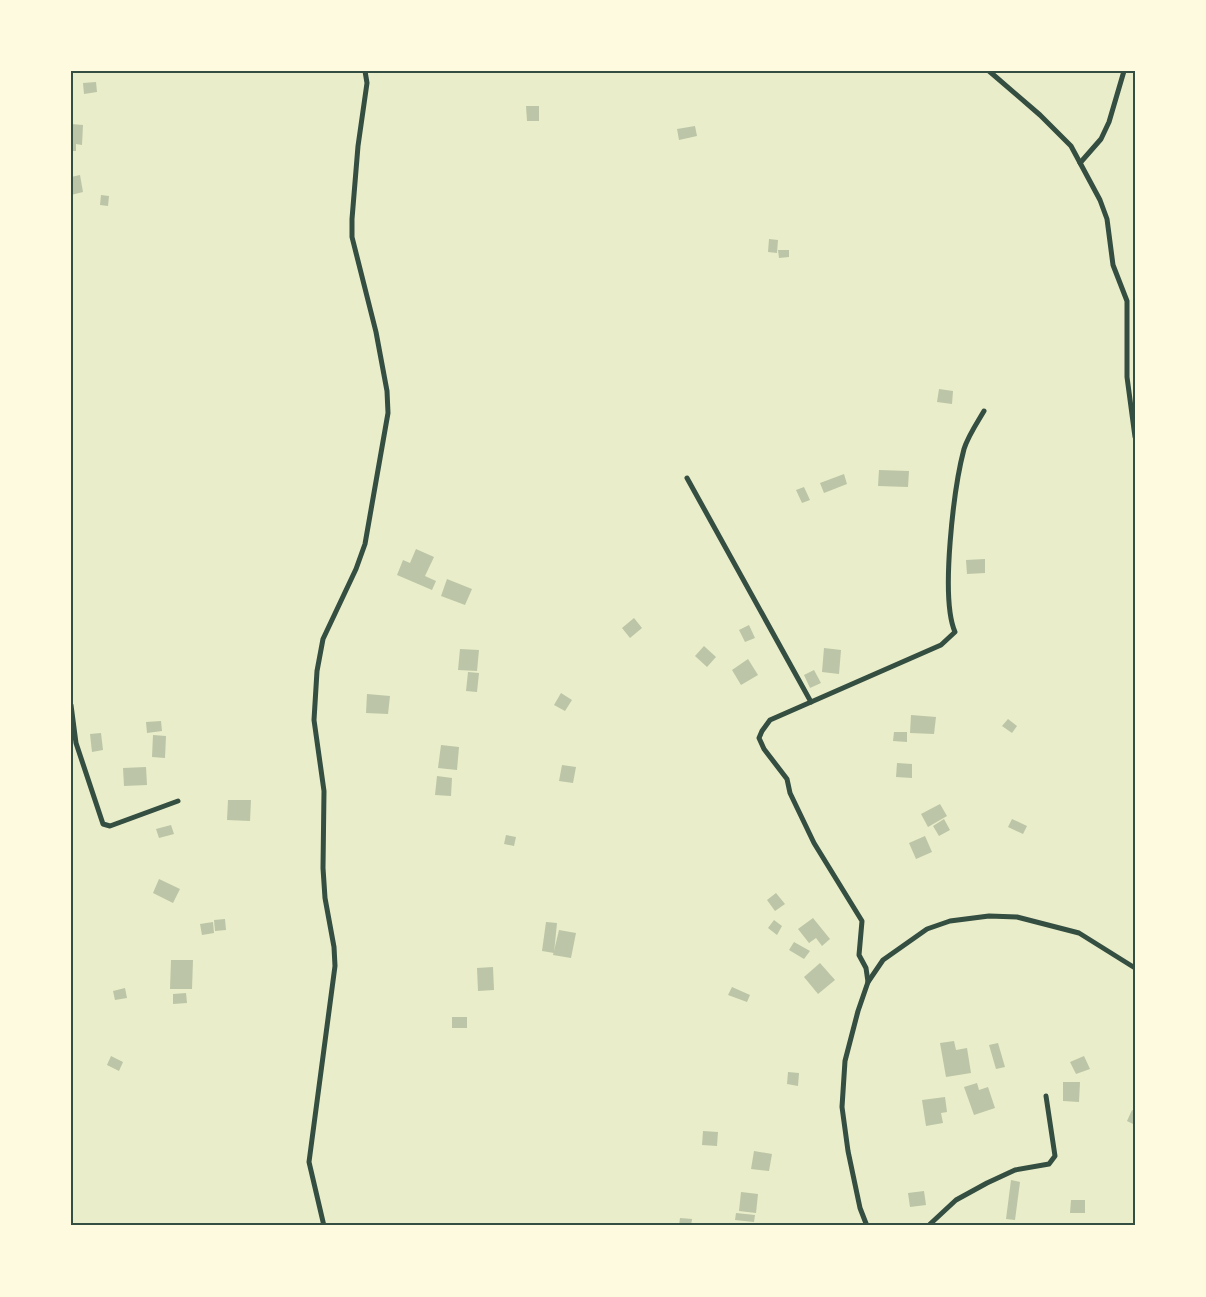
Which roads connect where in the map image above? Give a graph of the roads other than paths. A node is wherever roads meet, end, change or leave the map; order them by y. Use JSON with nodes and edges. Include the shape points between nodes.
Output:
{"nodes":[{"id":1,"x":365,"y":71,"type":"edge"},
{"id":2,"x":989,"y":71,"type":"edge"},
{"id":3,"x":1124,"y":71,"type":"edge"},
{"id":4,"x":1080,"y":163,"type":"junction"},
{"id":5,"x":984,"y":411,"type":"dead end"},
{"id":6,"x":1135,"y":437,"type":"edge"},
{"id":7,"x":687,"y":478,"type":"dead end"},
{"id":8,"x":811,"y":702,"type":"junction"},
{"id":9,"x":71,"y":705,"type":"edge"},
{"id":10,"x":178,"y":802,"type":"dead end"},
{"id":11,"x":1135,"y":968,"type":"edge"},
{"id":12,"x":868,"y":982,"type":"junction"},
{"id":13,"x":1046,"y":1096,"type":"dead end"},
{"id":14,"x":324,"y":1226,"type":"edge"},
{"id":15,"x":867,"y":1226,"type":"edge"},
{"id":16,"x":928,"y":1226,"type":"edge"}],
"edges":[{"from":1,"to":14,"type":"street","via":[[367,83],[352,237],[376,332],[388,413],[365,544],[323,639],[317,671],[314,720],[324,791],[324,890],[335,966],[310,1162]]},
{"from":2,"to":4,"type":"street","via":[[1071,146]]},
{"from":3,"to":4,"type":"street","via":[[1109,122]]},
{"from":4,"to":6,"type":"street","via":[[1107,219],[1113,264],[1127,301],[1127,377]]},
{"from":5,"to":8,"type":"street","via":[[965,448],[949,544],[950,620],[955,632],[941,645]]},
{"from":7,"to":8,"type":"street"},
{"from":8,"to":12,"type":"street","via":[[770,720],[759,738],[787,779],[790,793],[814,843],[861,916],[859,955],[866,968]]},
{"from":9,"to":10,"type":"street","via":[[76,743],[103,824],[110,826]]},
{"from":11,"to":12,"type":"street","via":[[1079,933],[1017,917],[989,916],[950,921],[927,929],[883,960]]},
{"from":12,"to":15,"type":"street","via":[[845,1062],[842,1107],[848,1151]]},
{"from":13,"to":16,"type":"street","via":[[1053,1160],[1049,1164],[1015,1170],[987,1183],[956,1200]]}]}
